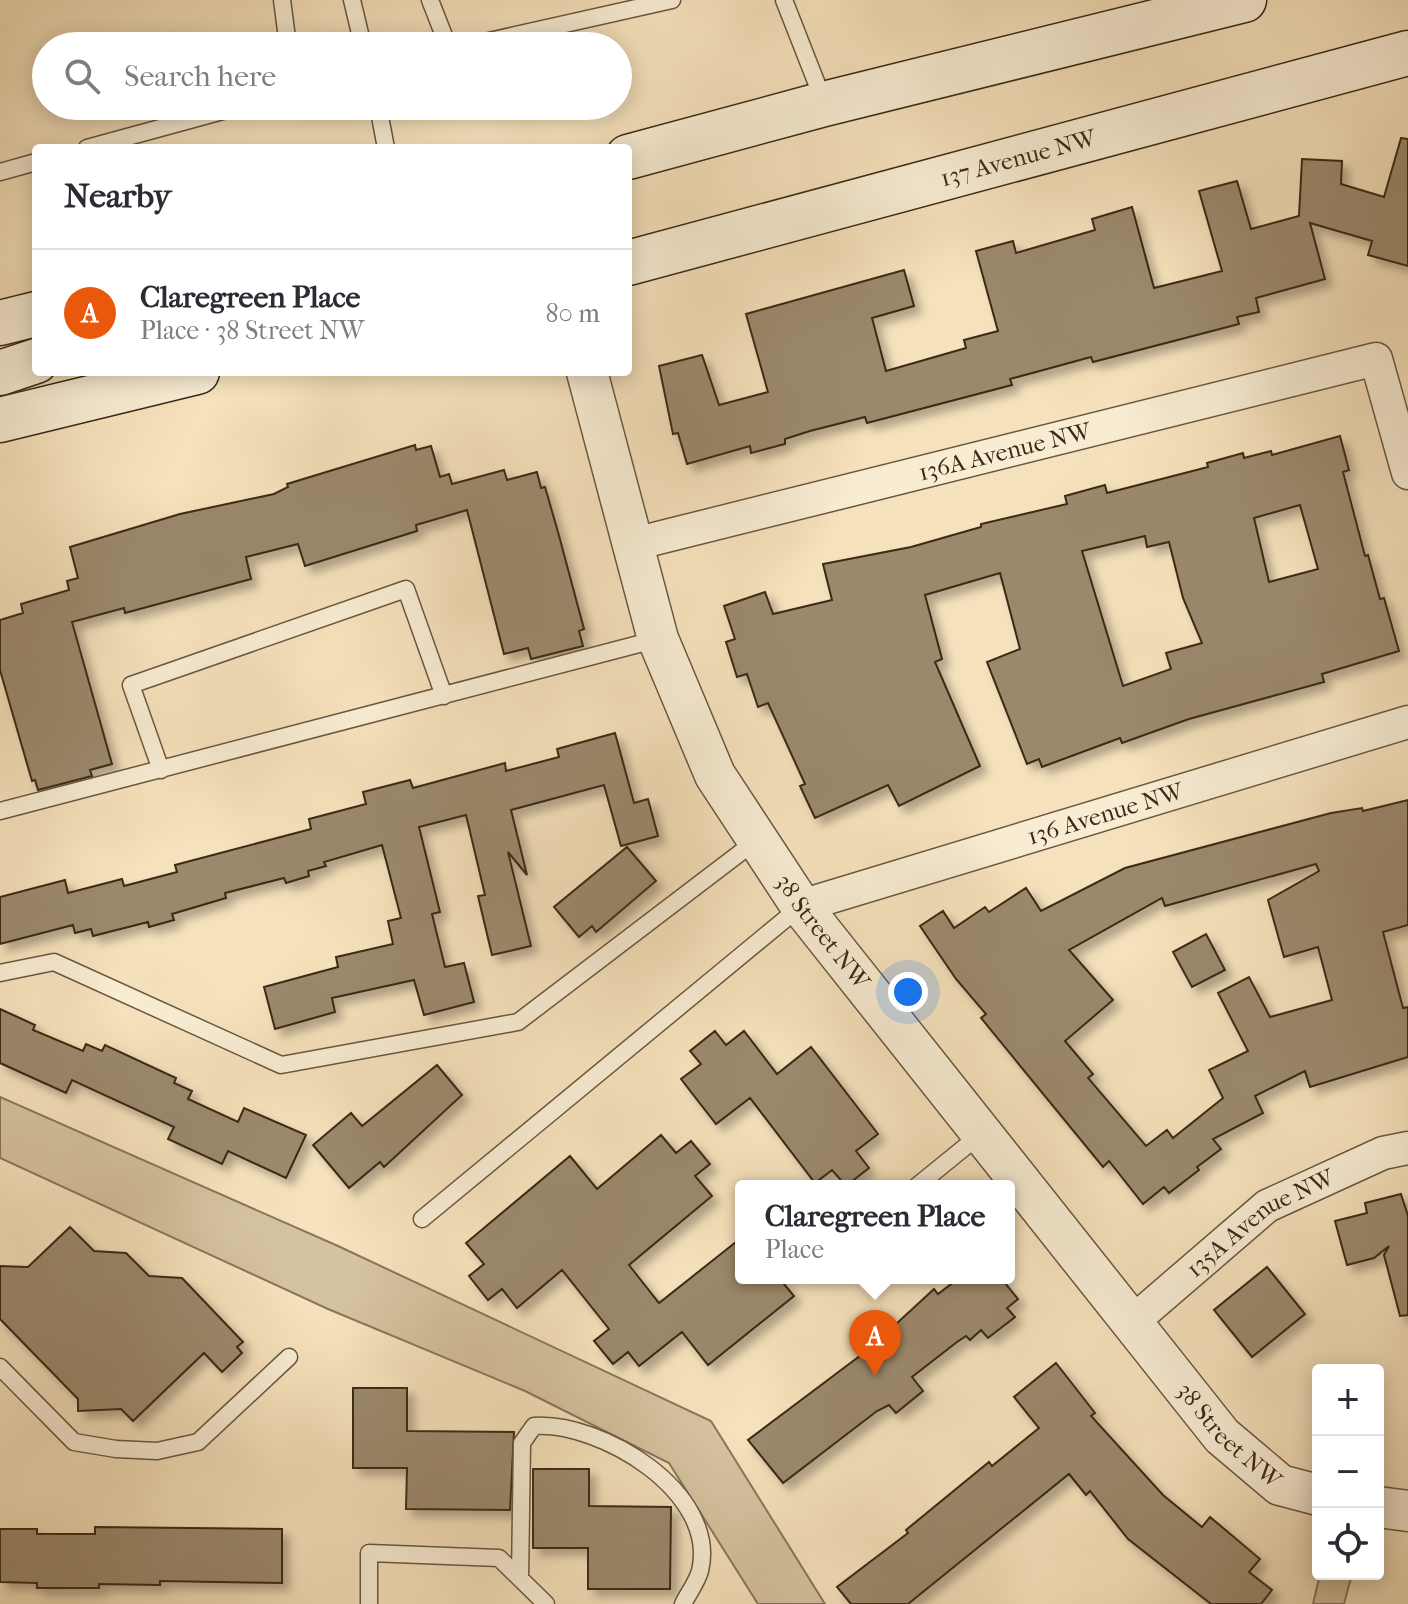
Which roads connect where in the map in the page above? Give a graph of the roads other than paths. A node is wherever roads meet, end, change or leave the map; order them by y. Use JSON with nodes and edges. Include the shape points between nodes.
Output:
{"nodes":[{"id":1,"x":282,"y":0,"type":"edge"},
{"id":2,"x":352,"y":0,"type":"edge"},
{"id":3,"x":430,"y":0,"type":"edge"},
{"id":4,"x":672,"y":0,"type":"edge"},
{"id":5,"x":784,"y":0,"type":"edge"},
{"id":6,"x":1244,"y":0,"type":"edge"},
{"id":7,"x":286,"y":32,"type":"edge"},
{"id":8,"x":360,"y":32,"type":"edge"},
{"id":9,"x":443,"y":32,"type":"edge"},
{"id":10,"x":529,"y":32,"type":"edge"},
{"id":11,"x":1408,"y":53,"type":"edge"},
{"id":12,"x":824,"y":104,"type":"junction"},
{"id":13,"x":190,"y":120,"type":"edge"},
{"id":14,"x":381,"y":120,"type":"edge"},
{"id":15,"x":102,"y":144,"type":"edge"},
{"id":16,"x":387,"y":144,"type":"edge"},
{"id":17,"x":632,"y":156,"type":"edge"},
{"id":18,"x":32,"y":163,"type":"edge"},
{"id":19,"x":0,"y":172,"type":"edge"},
{"id":20,"x":632,"y":262,"type":"edge"},
{"id":21,"x":32,"y":315,"type":"edge"},
{"id":22,"x":0,"y":323,"type":"edge"},
{"id":23,"x":32,"y":362,"type":"edge"},
{"id":24,"x":0,"y":373,"type":"edge"},
{"id":25,"x":181,"y":376,"type":"edge"},
{"id":26,"x":588,"y":376,"type":"edge"},
{"id":27,"x":0,"y":420,"type":"edge"},
{"id":28,"x":1408,"y":473,"type":"edge"},
{"id":29,"x":634,"y":544,"type":"junction"},
{"id":30,"x":658,"y":639,"type":"junction"},
{"id":31,"x":444,"y":696,"type":"junction"},
{"id":32,"x":1408,"y":722,"type":"edge"},
{"id":33,"x":161,"y":770,"type":"junction"},
{"id":34,"x":0,"y":811,"type":"edge"},
{"id":35,"x":758,"y":840,"type":"junction"},
{"id":36,"x":801,"y":906,"type":"junction"},
{"id":37,"x":0,"y":973,"type":"edge"},
{"id":38,"x":981,"y":1134,"type":"junction"},
{"id":39,"x":1408,"y":1148,"type":"edge"},
{"id":40,"x":924,"y":1180,"type":"edge"},
{"id":41,"x":422,"y":1219,"type":"dead end"},
{"id":42,"x":1130,"y":1324,"type":"junction"},
{"id":43,"x":289,"y":1357,"type":"dead end"},
{"id":44,"x":0,"y":1367,"type":"edge"},
{"id":45,"x":1312,"y":1493,"type":"edge"},
{"id":46,"x":1384,"y":1508,"type":"edge"},
{"id":47,"x":1408,"y":1511,"type":"edge"},
{"id":48,"x":520,"y":1578,"type":"junction"},
{"id":49,"x":369,"y":1604,"type":"edge"},
{"id":50,"x":546,"y":1604,"type":"edge"},
{"id":51,"x":683,"y":1604,"type":"edge"}],
"edges":[{"from":1,"to":7,"type":"lane"},
{"from":2,"to":8,"type":"lane"},
{"from":3,"to":9,"type":"lane"},
{"from":4,"to":10,"type":"lane"},
{"from":5,"to":12,"type":"lane"},
{"from":6,"to":12,"type":"main road"},
{"from":11,"to":20,"type":"main road","name":"137 Avenue NW"},
{"from":12,"to":17,"type":"main road"},
{"from":13,"to":15,"type":"lane"},
{"from":14,"to":16,"type":"lane"},
{"from":18,"to":19,"type":"lane"},
{"from":21,"to":22,"type":"main road"},
{"from":23,"to":24,"type":"main road"},
{"from":25,"to":27,"type":"main road"},
{"from":26,"to":29,"type":"street","name":"38 Street NW"},
{"from":28,"to":29,"type":"street","name":"136A Avenue NW","via":[[1376,359]]},
{"from":29,"to":30,"type":"street","name":"38 Street NW"},
{"from":30,"to":31,"type":"lane"},
{"from":30,"to":35,"type":"street","name":"38 Street NW","via":[[715,775]]},
{"from":31,"to":33,"type":"lane"},
{"from":31,"to":33,"type":"lane","via":[[406,589],[131,685]]},
{"from":32,"to":36,"type":"street","name":"136 Avenue NW"},
{"from":33,"to":34,"type":"lane"},
{"from":35,"to":36,"type":"street","name":"38 Street NW"},
{"from":35,"to":37,"type":"lane","via":[[518,1022],[281,1065],[54,962]]},
{"from":36,"to":38,"type":"street","name":"38 Street NW"},
{"from":36,"to":41,"type":"lane"},
{"from":38,"to":40,"type":"lane"},
{"from":38,"to":42,"type":"street","name":"38 Street NW"},
{"from":39,"to":42,"type":"street","name":"135A Avenue NW","via":[[1383,1153],[1267,1206]]},
{"from":42,"to":45,"type":"street","name":"38 Street NW","via":[[1222,1436],[1280,1485]]},
{"from":43,"to":44,"type":"lane","via":[[198,1442],[157,1451],[74,1442]]},
{"from":46,"to":47,"type":"street"},
{"from":48,"to":49,"type":"lane","via":[[499,1558],[369,1553]]},
{"from":48,"to":50,"type":"lane"},
{"from":48,"to":51,"type":"lane","via":[[522,1443],[534,1426],[556,1424],[634,1457],[666,1479],[686,1505],[698,1538],[700,1571]]}]}
